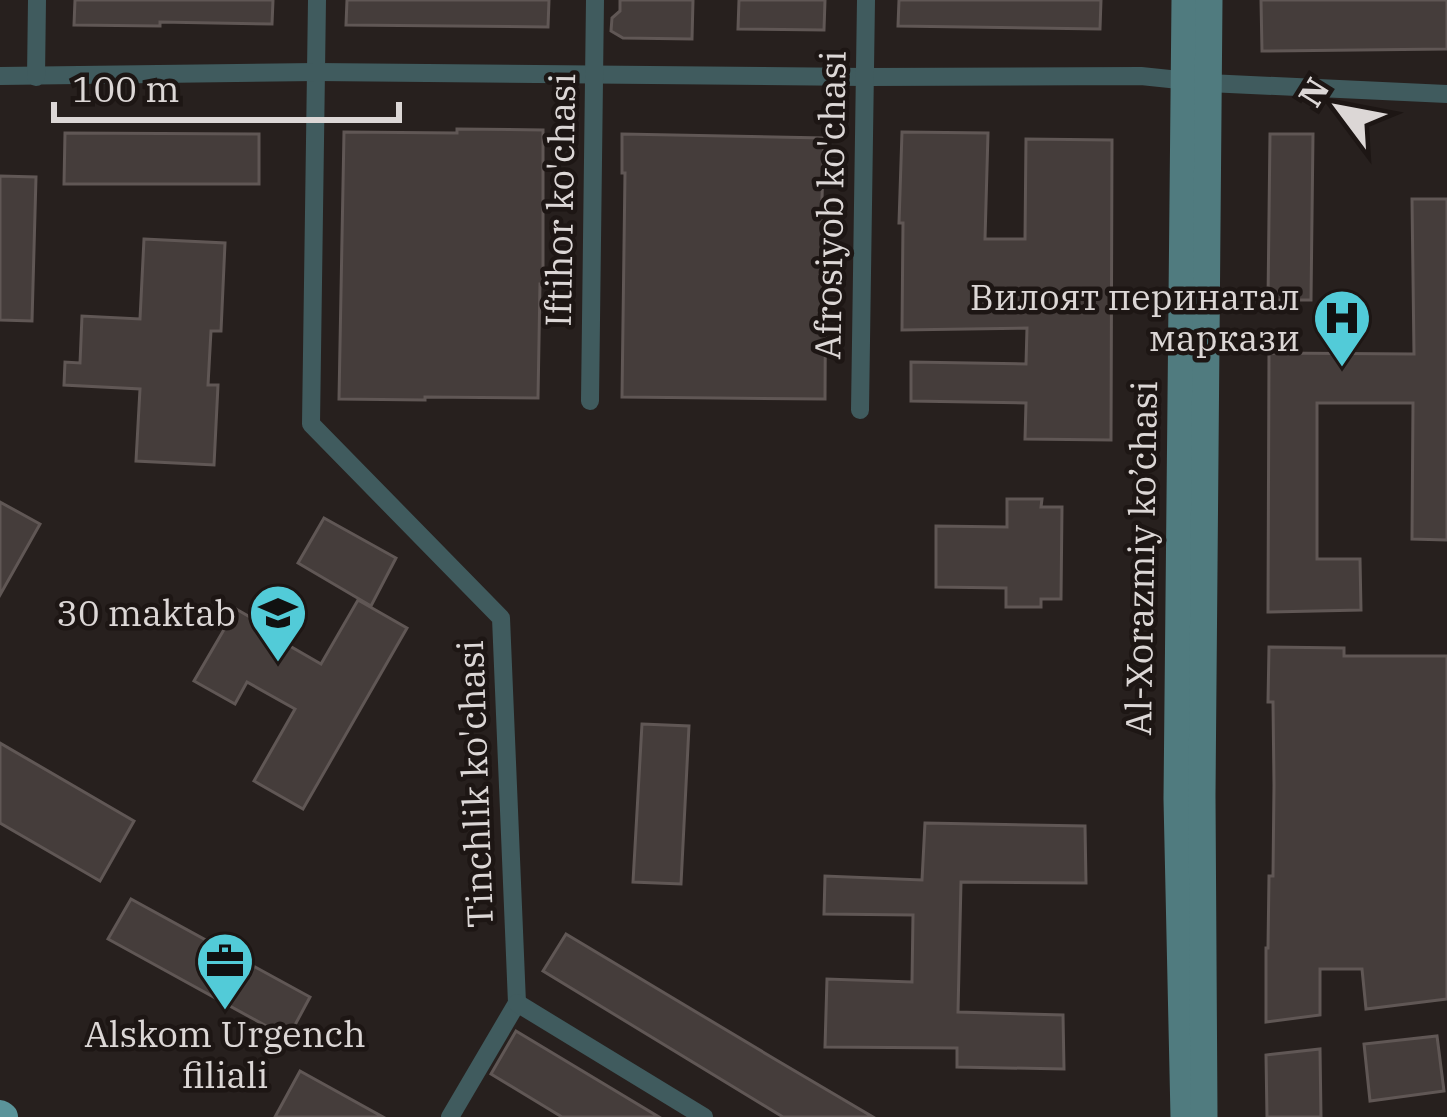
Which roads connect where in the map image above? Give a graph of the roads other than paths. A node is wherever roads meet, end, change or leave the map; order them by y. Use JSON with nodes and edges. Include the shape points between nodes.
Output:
{"nodes":[{"id":1,"x":37,"y":0,"type":"edge"},
{"id":2,"x":317,"y":0,"type":"edge"},
{"id":3,"x":595,"y":0,"type":"edge"},
{"id":4,"x":866,"y":0,"type":"edge"},
{"id":5,"x":1185,"y":0,"type":"edge"},
{"id":6,"x":1209,"y":0,"type":"edge"},
{"id":7,"x":316,"y":72,"type":"junction"},
{"id":8,"x":595,"y":74,"type":"junction"},
{"id":9,"x":0,"y":76,"type":"edge"},
{"id":10,"x":36,"y":77,"type":"junction"},
{"id":11,"x":866,"y":77,"type":"junction"},
{"id":12,"x":1196,"y":81,"type":"junction"},
{"id":13,"x":1447,"y":94,"type":"edge"},
{"id":14,"x":590,"y":401,"type":"dead end"},
{"id":15,"x":860,"y":410,"type":"dead end"},
{"id":16,"x":517,"y":1003,"type":"junction"},
{"id":17,"x":450,"y":1117,"type":"edge"},
{"id":18,"x":704,"y":1117,"type":"edge"},
{"id":19,"x":1184,"y":1117,"type":"edge"},
{"id":20,"x":1204,"y":1117,"type":"edge"}],
"edges":[{"from":1,"to":10,"type":"street"},
{"from":2,"to":7,"type":"street"},
{"from":3,"to":8,"type":"street","name":"Iftihor ko'chasi"},
{"from":4,"to":11,"type":"street","name":"Afrosiyob ko'chasi"},
{"from":5,"to":12,"type":"main road","name":"Al-Xorazmiy ko’chasi"},
{"from":6,"to":12,"type":"main road","name":"Al-Xorazmiy ko’chasi"},
{"from":7,"to":8,"type":"street"},
{"from":7,"to":10,"type":"street"},
{"from":7,"to":16,"type":"street","name":"Tinchlik ko'chasi","via":[[311,424],[501,618]]},
{"from":8,"to":11,"type":"street"},
{"from":8,"to":14,"type":"street","name":"Iftihor ko'chasi"},
{"from":9,"to":10,"type":"street"},
{"from":11,"to":12,"type":"street"},
{"from":11,"to":15,"type":"street","name":"Afrosiyob ko'chasi"},
{"from":12,"to":13,"type":"street"},
{"from":12,"to":19,"type":"main road","name":"Al-Xorazmiy ko’chasi","via":[[1177,799]]},
{"from":12,"to":20,"type":"main road","name":"Al-Xorazmiy ko’chasi"},
{"from":16,"to":17,"type":"street"},
{"from":16,"to":18,"type":"street"}]}
